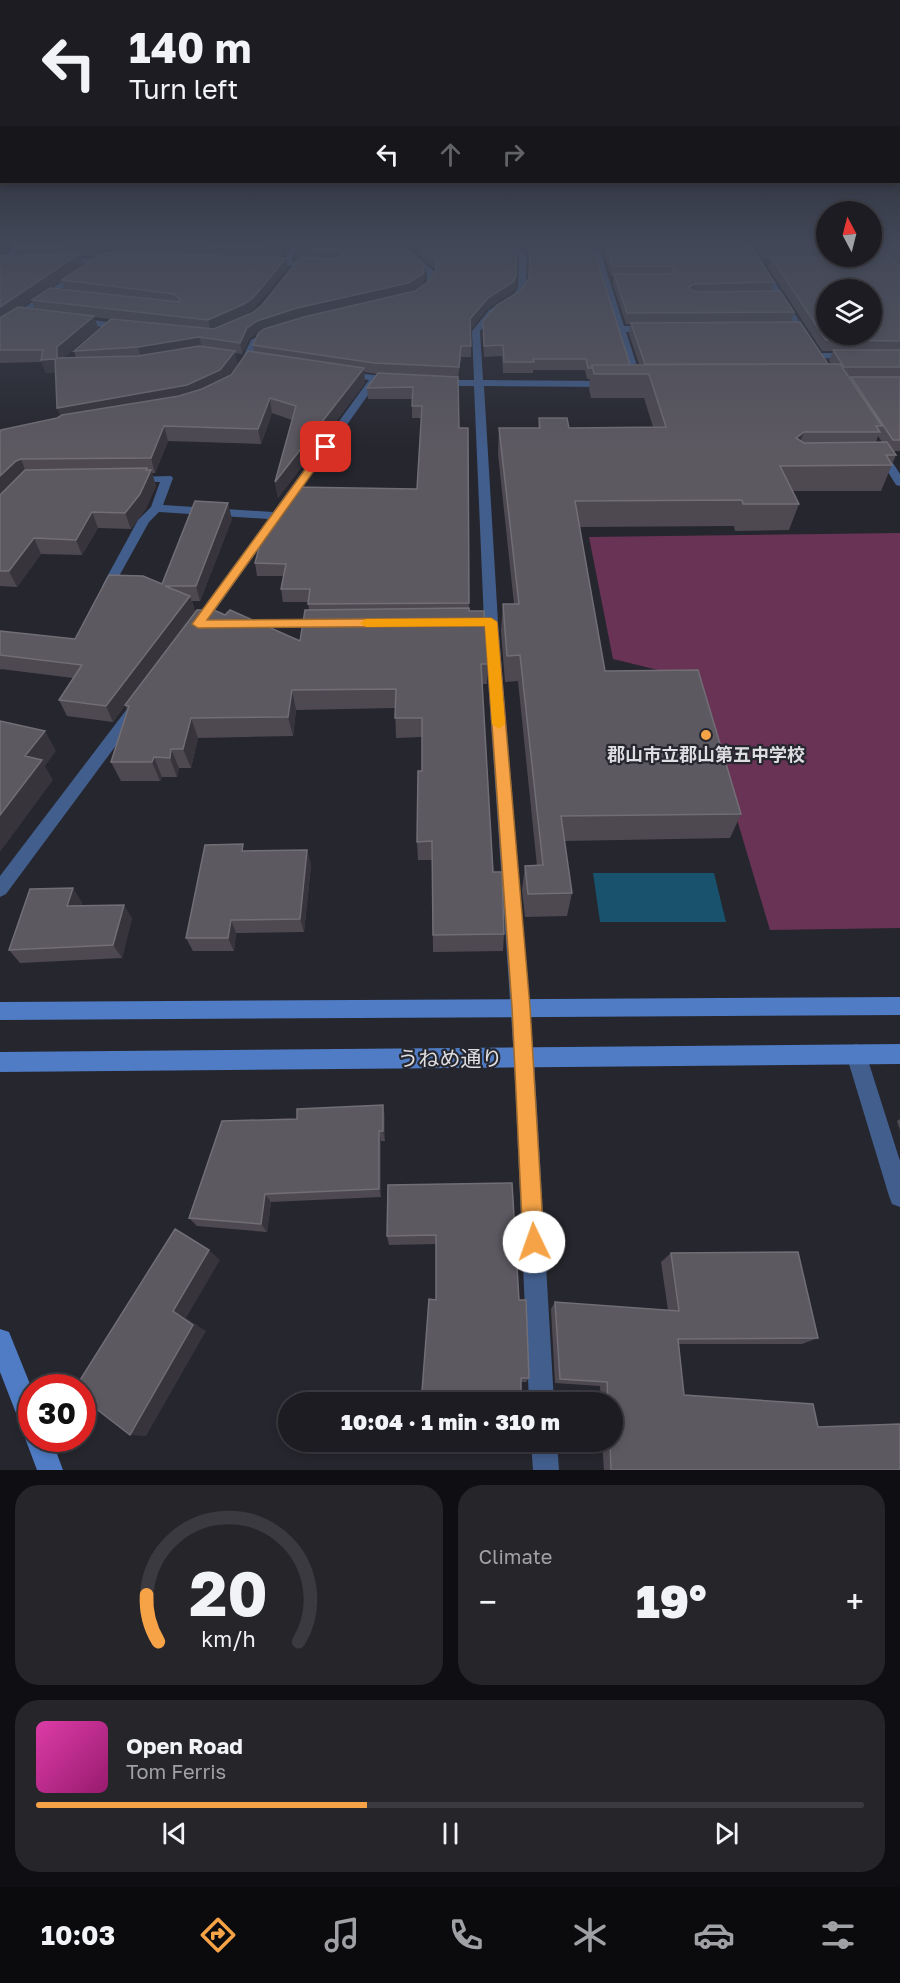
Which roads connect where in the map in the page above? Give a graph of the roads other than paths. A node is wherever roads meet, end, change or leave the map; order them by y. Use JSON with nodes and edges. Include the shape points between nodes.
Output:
{"nodes":[{"id":1,"x":491,"y":313,"type":"edge"},
{"id":2,"x":616,"y":313,"type":"edge"},
{"id":3,"x":790,"y":313,"type":"edge"},
{"id":4,"x":20,"y":314,"type":"joint"},
{"id":5,"x":31,"y":316,"type":"edge"},
{"id":6,"x":65,"y":320,"type":"edge"},
{"id":7,"x":110,"y":325,"type":"junction"},
{"id":8,"x":0,"y":328,"type":"edge"},
{"id":9,"x":133,"y":328,"type":"edge"},
{"id":10,"x":787,"y":328,"type":"edge"},
{"id":11,"x":799,"y":328,"type":"junction"},
{"id":12,"x":280,"y":329,"type":"edge"},
{"id":13,"x":621,"y":329,"type":"junction"},
{"id":14,"x":656,"y":329,"type":"edge"},
{"id":15,"x":101,"y":333,"type":"edge"},
{"id":16,"x":818,"y":356,"type":"junction"},
{"id":17,"x":865,"y":356,"type":"edge"},
{"id":18,"x":241,"y":359,"type":"junction"},
{"id":19,"x":258,"y":362,"type":"edge"},
{"id":20,"x":824,"y":365,"type":"edge"},
{"id":21,"x":328,"y":372,"type":"edge"},
{"id":22,"x":236,"y":379,"type":"edge"},
{"id":23,"x":375,"y":379,"type":"junction"},
{"id":24,"x":399,"y":381,"type":"edge"},
{"id":25,"x":423,"y":382,"type":"edge"},
{"id":26,"x":478,"y":384,"type":"junction"},
{"id":27,"x":615,"y":384,"type":"edge"},
{"id":28,"x":627,"y":384,"type":"edge"},
{"id":29,"x":638,"y":384,"type":"junction"},
{"id":30,"x":650,"y":384,"type":"edge"},
{"id":31,"x":874,"y":442,"type":"edge"},
{"id":32,"x":120,"y":479,"type":"edge"},
{"id":33,"x":900,"y":483,"type":"edge"},
{"id":34,"x":156,"y":508,"type":"junction"},
{"id":35,"x":277,"y":516,"type":"junction"},
{"id":36,"x":108,"y":586,"type":"edge"},
{"id":37,"x":338,"y":623,"type":"edge"},
{"id":38,"x":233,"y":624,"type":"edge"},
{"id":39,"x":199,"y":627,"type":"edge"},
{"id":40,"x":141,"y":700,"type":"edge"},
{"id":41,"x":0,"y":889,"type":"edge"},
{"id":42,"x":900,"y":1006,"type":"edge"},
{"id":43,"x":521,"y":1007,"type":"junction"},
{"id":44,"x":0,"y":1011,"type":"edge"},
{"id":45,"x":856,"y":1054,"type":"junction"},
{"id":46,"x":900,"y":1054,"type":"edge"},
{"id":47,"x":524,"y":1059,"type":"junction"},
{"id":48,"x":0,"y":1062,"type":"edge"},
{"id":49,"x":900,"y":1196,"type":"edge"},
{"id":50,"x":0,"y":1341,"type":"edge"},
{"id":51,"x":18,"y":1387,"type":"edge"},
{"id":52,"x":541,"y":1392,"type":"edge"},
{"id":53,"x":43,"y":1452,"type":"edge"},
{"id":54,"x":545,"y":1452,"type":"edge"},
{"id":55,"x":50,"y":1470,"type":"edge"},
{"id":56,"x":546,"y":1470,"type":"edge"}],
"edges":[{"from":1,"to":26,"type":"street","via":[[476,331]]},
{"from":2,"to":13,"type":"street"},
{"from":3,"to":11,"type":"street"},
{"from":4,"to":5,"type":"street"},
{"from":4,"to":8,"type":"street"},
{"from":6,"to":7,"type":"street"},
{"from":7,"to":9,"type":"street"},
{"from":7,"to":15,"type":"street"},
{"from":10,"to":11,"type":"street"},
{"from":11,"to":16,"type":"street"},
{"from":12,"to":18,"type":"street","via":[[254,342]]},
{"from":13,"to":14,"type":"street"},
{"from":13,"to":29,"type":"street"},
{"from":16,"to":17,"type":"street"},
{"from":16,"to":20,"type":"street"},
{"from":18,"to":19,"type":"street"},
{"from":18,"to":22,"type":"street"},
{"from":21,"to":23,"type":"street"},
{"from":23,"to":24,"type":"street"},
{"from":23,"to":35,"type":"street"},
{"from":25,"to":26,"type":"street"},
{"from":26,"to":27,"type":"street"},
{"from":26,"to":43,"type":"street","via":[[485,622]]},
{"from":28,"to":29,"type":"street"},
{"from":29,"to":30,"type":"street"},
{"from":31,"to":33,"type":"street","via":[[881,462]]},
{"from":32,"to":34,"type":"street","via":[[167,478]]},
{"from":34,"to":35,"type":"street"},
{"from":34,"to":36,"type":"street","via":[[144,520]]},
{"from":35,"to":39,"type":"street"},
{"from":37,"to":38,"type":"street"},
{"from":40,"to":41,"type":"street"},
{"from":42,"to":43,"type":"street"},
{"from":43,"to":44,"type":"street"},
{"from":43,"to":47,"type":"street"},
{"from":45,"to":46,"type":"street","name":"うねめ通り"},
{"from":45,"to":47,"type":"street","name":"うねめ通り"},
{"from":45,"to":49,"type":"street"},
{"from":47,"to":48,"type":"street","name":"うねめ通り"},
{"from":47,"to":52,"type":"street"},
{"from":50,"to":51,"type":"street"},
{"from":53,"to":55,"type":"street"},
{"from":54,"to":56,"type":"street"}]}
